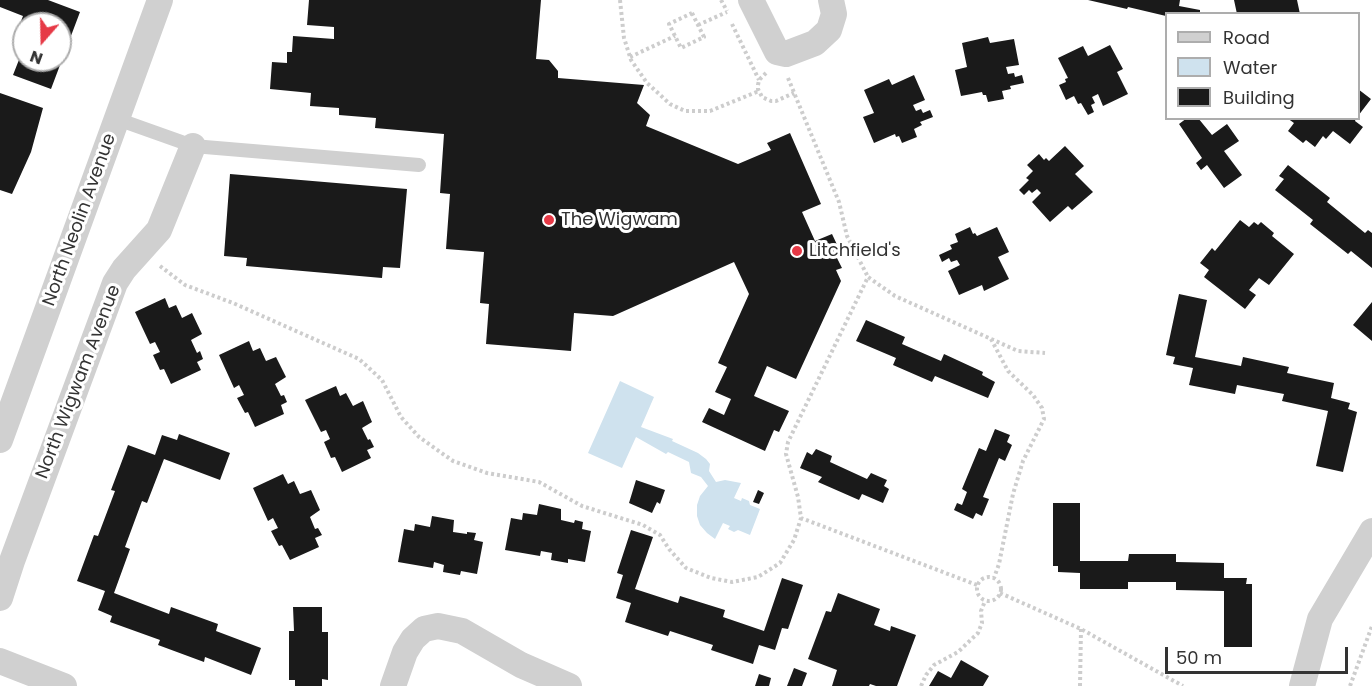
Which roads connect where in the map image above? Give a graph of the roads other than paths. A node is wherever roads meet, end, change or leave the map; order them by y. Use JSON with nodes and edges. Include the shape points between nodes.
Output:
{"nodes":[{"id":1,"x":160,"y":0,"type":"edge"},
{"id":2,"x":752,"y":0,"type":"edge"},
{"id":3,"x":831,"y":0,"type":"edge"},
{"id":4,"x":117,"y":119,"type":"junction"},
{"id":5,"x":193,"y":146,"type":"junction"},
{"id":6,"x":419,"y":165,"type":"dead end"},
{"id":7,"x":0,"y":440,"type":"edge"},
{"id":8,"x":1372,"y":531,"type":"edge"},
{"id":9,"x":0,"y":598,"type":"edge"},
{"id":10,"x":1,"y":662,"type":"edge"},
{"id":11,"x":64,"y":686,"type":"edge"},
{"id":12,"x":393,"y":686,"type":"edge"},
{"id":13,"x":569,"y":686,"type":"edge"},
{"id":14,"x":1302,"y":686,"type":"edge"}],
"edges":[{"from":1,"to":4,"type":"street","name":"North Neolin Avenue"},
{"from":2,"to":3,"type":"street","via":[[780,59],[822,37],[834,14]]},
{"from":4,"to":5,"type":"lane"},
{"from":4,"to":7,"type":"street","name":"North Neolin Avenue"},
{"from":5,"to":6,"type":"lane"},
{"from":5,"to":9,"type":"street","name":"North Wigwam Avenue","via":[[164,222],[119,276]]},
{"from":8,"to":14,"type":"street","via":[[1320,619]]},
{"from":10,"to":11,"type":"street"},
{"from":12,"to":13,"type":"street","via":[[413,639],[424,629],[438,626],[462,631],[521,665]]}]}
